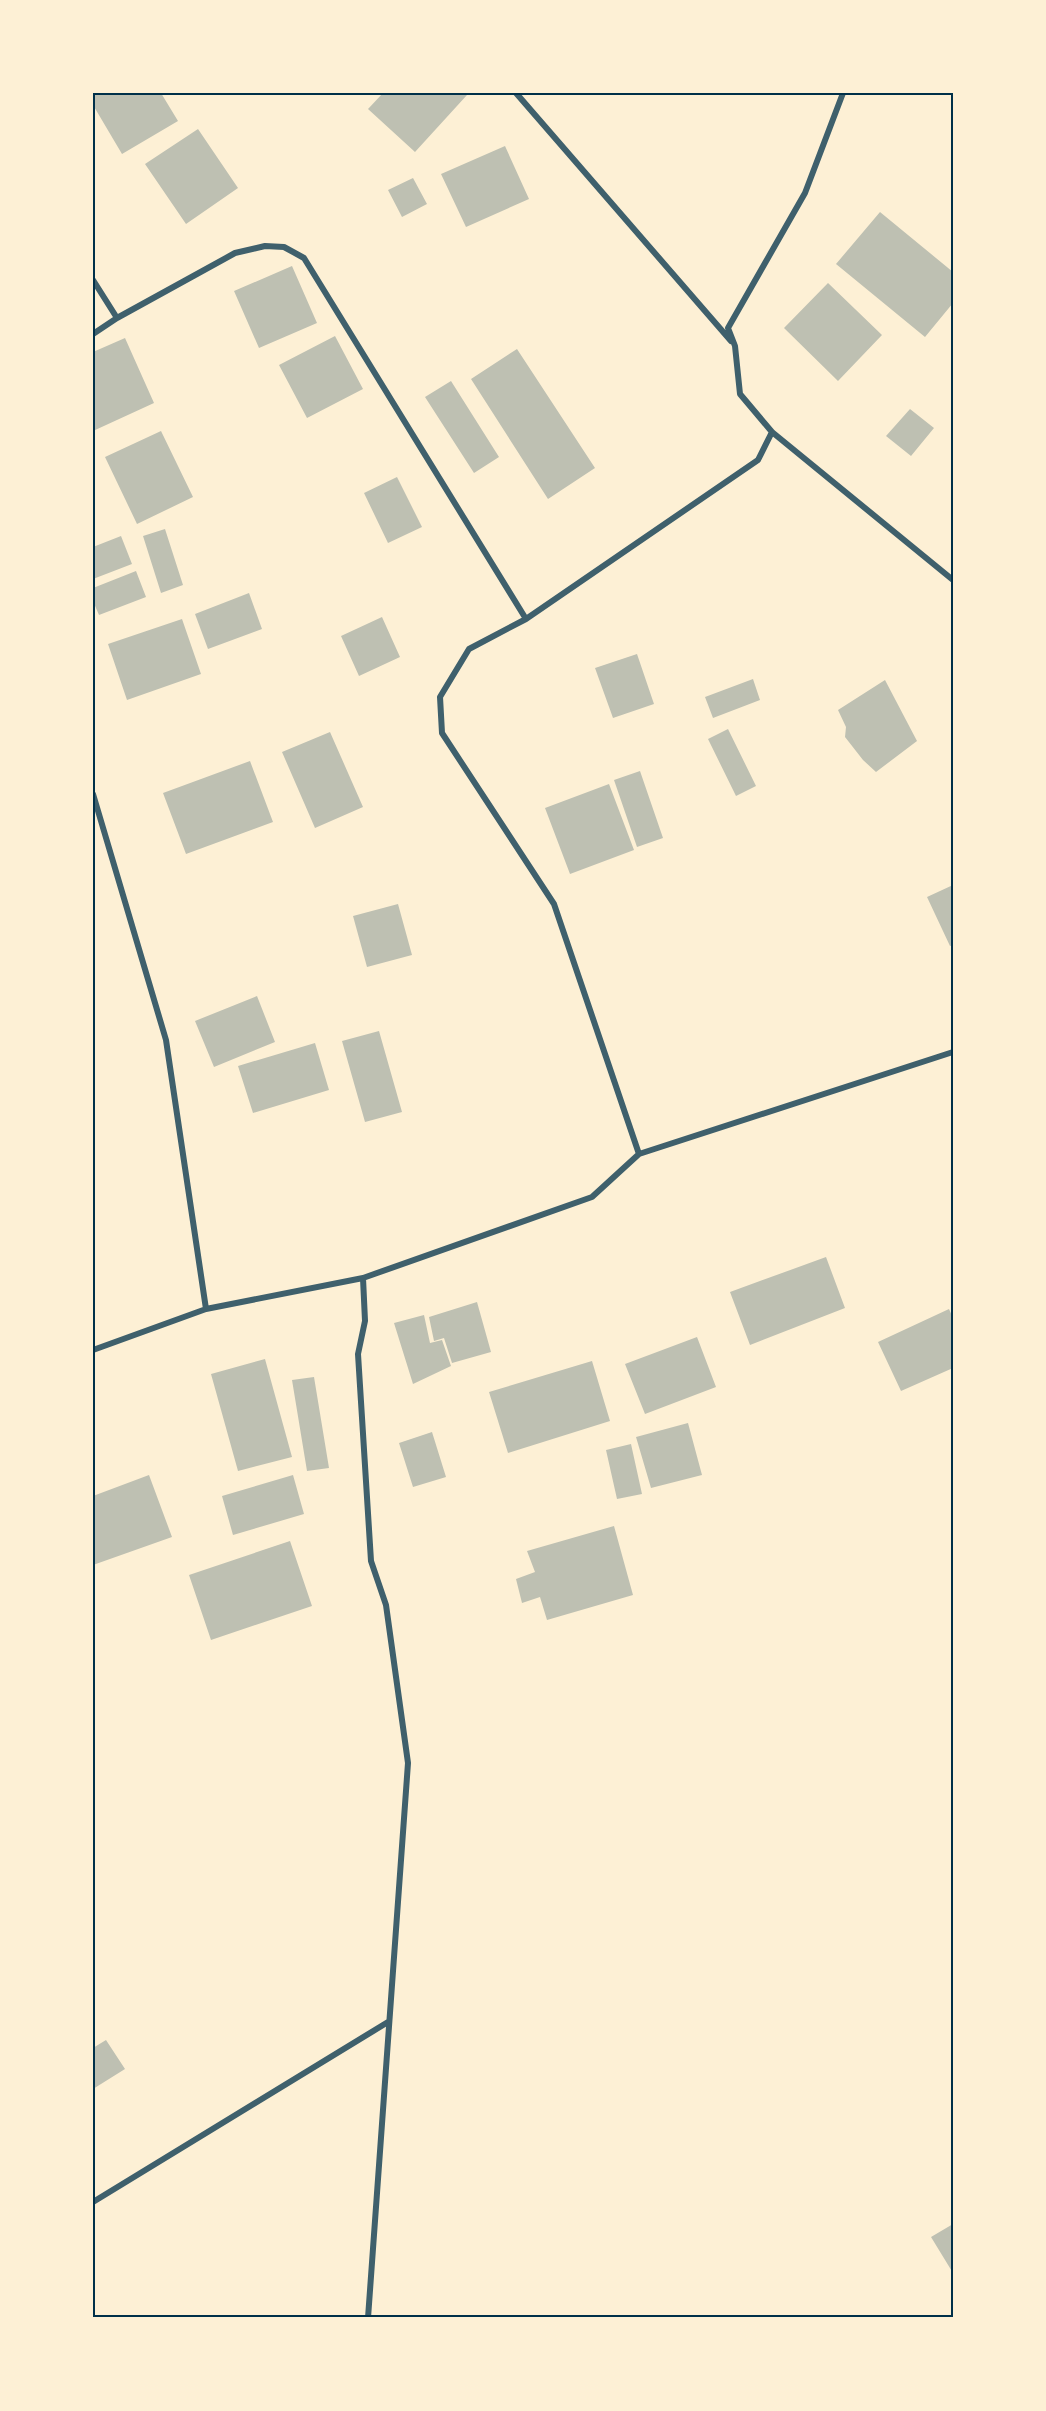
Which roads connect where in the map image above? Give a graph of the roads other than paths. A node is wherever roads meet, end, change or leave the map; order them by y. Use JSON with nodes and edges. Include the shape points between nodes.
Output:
{"nodes":[{"id":1,"x":516,"y":93,"type":"edge"},
{"id":2,"x":843,"y":93,"type":"edge"},
{"id":3,"x":93,"y":280,"type":"edge"},
{"id":4,"x":117,"y":318,"type":"junction"},
{"id":5,"x":93,"y":334,"type":"edge"},
{"id":6,"x":735,"y":346,"type":"junction"},
{"id":7,"x":772,"y":432,"type":"junction"},
{"id":8,"x":953,"y":580,"type":"edge"},
{"id":9,"x":526,"y":619,"type":"junction"},
{"id":10,"x":93,"y":794,"type":"edge"},
{"id":11,"x":953,"y":1052,"type":"edge"},
{"id":12,"x":639,"y":1154,"type":"junction"},
{"id":13,"x":363,"y":1278,"type":"junction"},
{"id":14,"x":206,"y":1310,"type":"junction"},
{"id":15,"x":93,"y":1350,"type":"edge"},
{"id":16,"x":388,"y":2022,"type":"junction"},
{"id":17,"x":93,"y":2202,"type":"edge"},
{"id":18,"x":368,"y":2318,"type":"edge"}],
"edges":[{"from":1,"to":6,"type":"street"},
{"from":2,"to":6,"type":"street","via":[[805,193],[728,328]]},
{"from":3,"to":4,"type":"street"},
{"from":4,"to":5,"type":"street"},
{"from":4,"to":9,"type":"street","via":[[235,253],[265,246],[284,247],[304,258]]},
{"from":6,"to":7,"type":"street","via":[[740,394]]},
{"from":7,"to":8,"type":"street"},
{"from":7,"to":9,"type":"street","via":[[758,460]]},
{"from":9,"to":12,"type":"street","via":[[469,649],[440,697],[442,733],[554,904]]},
{"from":10,"to":14,"type":"street","via":[[166,1040]]},
{"from":11,"to":12,"type":"street"},
{"from":12,"to":13,"type":"street","via":[[592,1197]]},
{"from":13,"to":14,"type":"street"},
{"from":13,"to":16,"type":"street","via":[[365,1321],[358,1354],[371,1561],[387,1605],[408,1763]]},
{"from":14,"to":15,"type":"street"},
{"from":16,"to":17,"type":"street"},
{"from":16,"to":18,"type":"street"}]}
